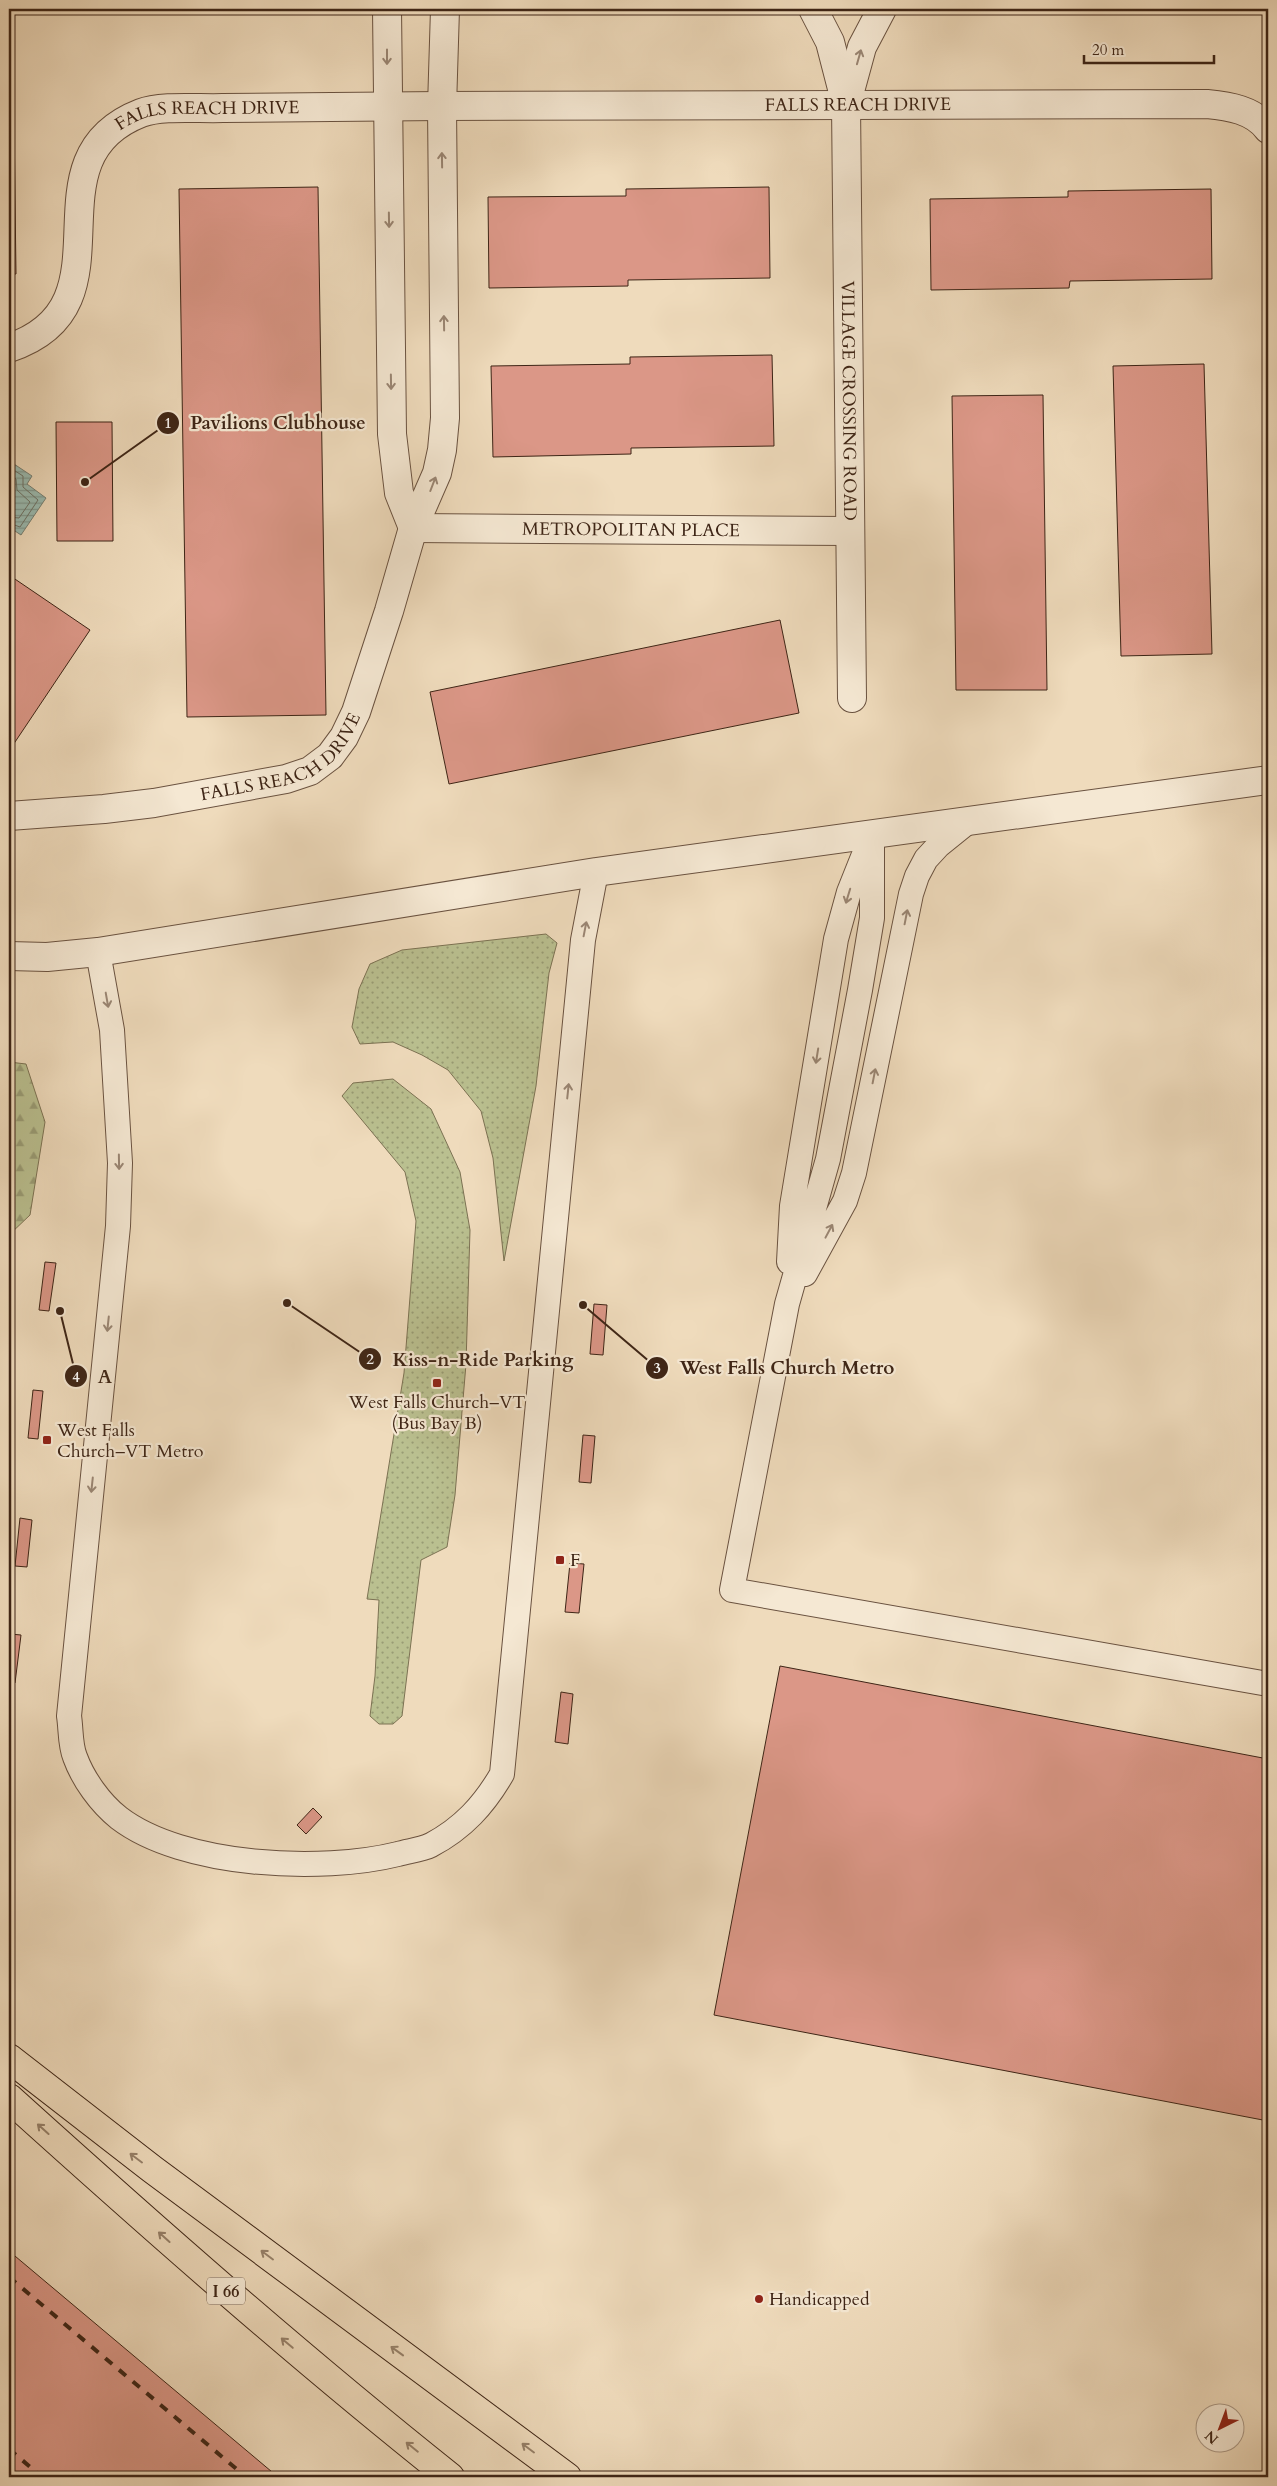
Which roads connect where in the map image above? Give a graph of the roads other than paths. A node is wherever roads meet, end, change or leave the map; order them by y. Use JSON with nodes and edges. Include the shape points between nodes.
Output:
{"nodes":[{"id":1,"x":388,"y":9,"type":"edge"},
{"id":2,"x":445,"y":9,"type":"edge"},
{"id":3,"x":813,"y":9,"type":"edge"},
{"id":4,"x":882,"y":9,"type":"edge"},
{"id":5,"x":846,"y":104,"type":"junction"},
{"id":6,"x":387,"y":106,"type":"junction"},
{"id":7,"x":442,"y":106,"type":"junction"},
{"id":8,"x":1268,"y":130,"type":"edge"},
{"id":9,"x":9,"y":348,"type":"edge"},
{"id":10,"x":413,"y":528,"type":"junction"},
{"id":11,"x":849,"y":531,"type":"junction"},
{"id":12,"x":852,"y":698,"type":"dead end"},
{"id":13,"x":1268,"y":770,"type":"edge"},
{"id":14,"x":1268,"y":780,"type":"edge"},
{"id":15,"x":1237,"y":785,"type":"junction"},
{"id":16,"x":9,"y":816,"type":"edge"},
{"id":17,"x":969,"y":821,"type":"junction"},
{"id":18,"x":872,"y":835,"type":"junction"},
{"id":19,"x":596,"y":872,"type":"junction"},
{"id":20,"x":98,"y":952,"type":"junction"},
{"id":21,"x":9,"y":956,"type":"edge"},
{"id":22,"x":787,"y":1304,"type":"junction"},
{"id":23,"x":1268,"y":1676,"type":"edge"},
{"id":24,"x":1242,"y":1679,"type":"junction"},
{"id":25,"x":1268,"y":1684,"type":"edge"},
{"id":26,"x":1268,"y":1691,"type":"edge"},
{"id":27,"x":9,"y":2058,"type":"edge"},
{"id":28,"x":9,"y":2098,"type":"edge"},
{"id":29,"x":450,"y":2477,"type":"edge"},
{"id":30,"x":567,"y":2477,"type":"edge"}],
"edges":[{"from":1,"to":6,"type":"street","one_way":true},
{"from":2,"to":7,"type":"street","name":"FALLS REACH DRIVE"},
{"from":3,"to":5,"type":"street","name":"VILLAGE CROSSING ROAD","via":[[830,42]]},
{"from":5,"to":4,"type":"street","name":"VILLAGE CROSSING ROAD","one_way":true,"via":[[862,47]]},
{"from":5,"to":7,"type":"street","name":"FALLS REACH DRIVE"},
{"from":5,"to":8,"type":"street","name":"FALLS REACH DRIVE","via":[[1206,104],[1230,106],[1250,114]]},
{"from":5,"to":11,"type":"street","name":"VILLAGE CROSSING ROAD"},
{"from":6,"to":7,"type":"street","name":"FALLS REACH DRIVE"},
{"from":6,"to":9,"type":"street","name":"FALLS REACH DRIVE","via":[[163,110],[144,112],[122,122],[93,149],[84,170],[80,191],[77,270],[70,293],[59,313],[42,331]]},
{"from":6,"to":10,"type":"street","one_way":true,"via":[[392,441],[399,493]]},
{"from":10,"to":7,"type":"street","name":"FALLS REACH DRIVE","one_way":true,"via":[[437,473],[443,436]]},
{"from":10,"to":11,"type":"street","name":"METROPOLITAN PLACE"},
{"from":10,"to":16,"type":"street","name":"FALLS REACH DRIVE","via":[[356,712],[330,756],[310,771],[286,779],[154,803]]},
{"from":11,"to":12,"type":"street","name":"VILLAGE CROSSING ROAD"},
{"from":13,"to":15,"type":"street"},
{"from":14,"to":15,"type":"street"},
{"from":15,"to":17,"type":"street"},
{"from":17,"to":18,"type":"street"},
{"from":22,"to":17,"type":"lane","one_way":true,"via":[[830,1232],[854,1173],[905,919],[917,876],[938,846]]},
{"from":18,"to":19,"type":"street"},
{"from":18,"to":22,"type":"lane","via":[[872,918],[860,990],[828,1159]]},
{"from":18,"to":22,"type":"lane","one_way":true,"via":[[849,892],[836,939],[792,1206]]},
{"from":19,"to":20,"type":"street"},
{"from":20,"to":19,"type":"lane","one_way":true,"via":[[112,1030],[120,1163],[118,1226],[70,1716],[74,1756],[92,1790],[119,1817],[145,1834],[195,1851],[261,1863],[330,1864],[375,1859],[429,1846],[468,1821],[488,1799],[502,1774],[583,940]]},
{"from":20,"to":21,"type":"street","via":[[46,957]]},
{"from":22,"to":24,"type":"lane","via":[[732,1590]]},
{"from":23,"to":24,"type":"lane"},
{"from":24,"to":25,"type":"lane"},
{"from":24,"to":26,"type":"lane"},
{"from":30,"to":27,"type":"highway","one_way":true,"via":[[152,2169]]},
{"from":29,"to":28,"type":"highway","number":"I 66","one_way":true,"via":[[213,2280]]}]}
